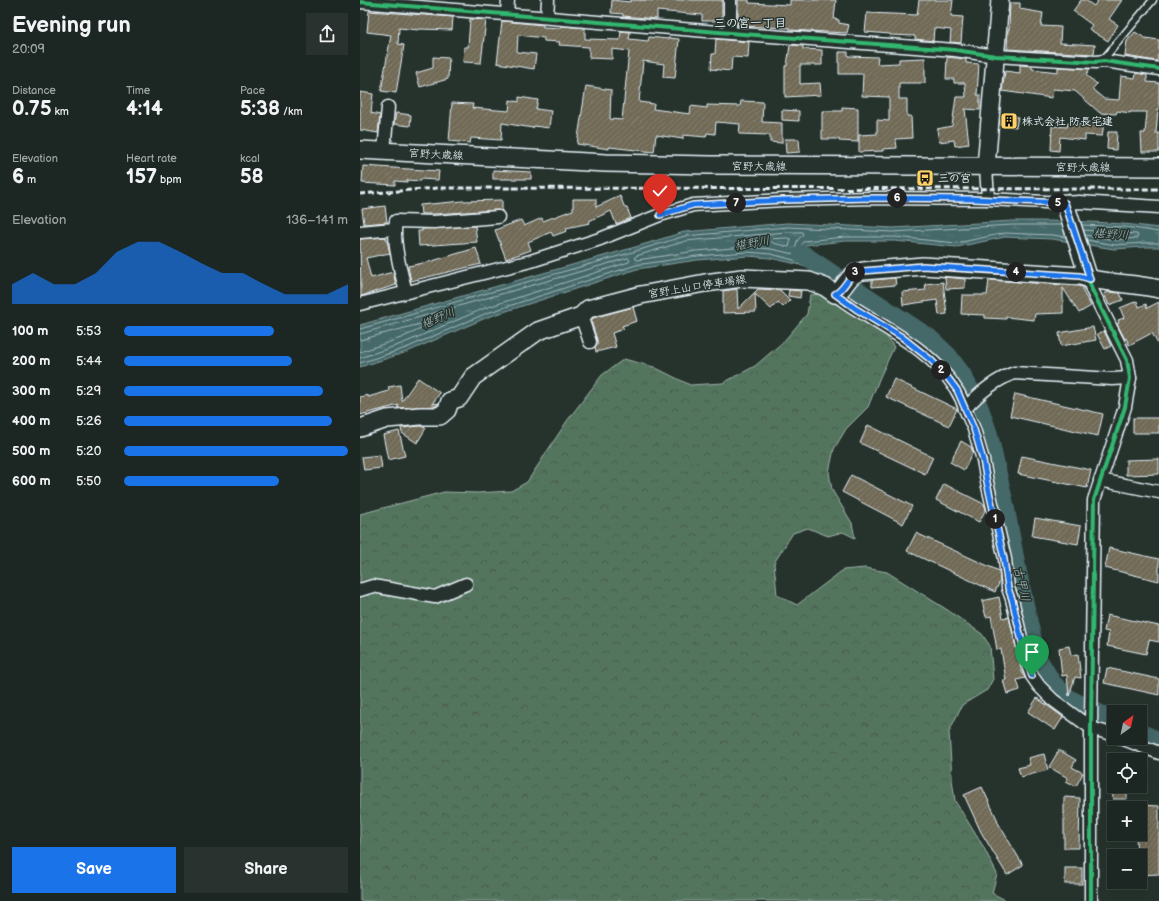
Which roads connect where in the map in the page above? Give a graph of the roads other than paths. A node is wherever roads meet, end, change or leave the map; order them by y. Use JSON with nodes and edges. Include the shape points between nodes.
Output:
{"nodes":[{"id":1,"x":508,"y":0,"type":"edge"},
{"id":2,"x":548,"y":0,"type":"edge"},
{"id":3,"x":730,"y":0,"type":"edge"},
{"id":4,"x":1000,"y":0,"type":"edge"},
{"id":5,"x":1153,"y":0,"type":"edge"},
{"id":6,"x":365,"y":2,"type":"edge"},
{"id":7,"x":507,"y":14,"type":"junction"},
{"id":8,"x":547,"y":17,"type":"junction"},
{"id":9,"x":730,"y":33,"type":"junction"},
{"id":10,"x":996,"y":56,"type":"junction"},
{"id":11,"x":1102,"y":61,"type":"junction"},
{"id":12,"x":1159,"y":69,"type":"edge"},
{"id":13,"x":388,"y":107,"type":"dead end"},
{"id":14,"x":360,"y":150,"type":"edge"},
{"id":15,"x":384,"y":151,"type":"junction"},
{"id":16,"x":986,"y":167,"type":"junction"},
{"id":17,"x":1159,"y":167,"type":"edge"},
{"id":18,"x":988,"y":199,"type":"junction"},
{"id":19,"x":1066,"y":207,"type":"junction"},
{"id":20,"x":1159,"y":207,"type":"edge"},
{"id":21,"x":498,"y":217,"type":"dead end"},
{"id":22,"x":394,"y":229,"type":"junction"},
{"id":23,"x":360,"y":232,"type":"edge"},
{"id":24,"x":1088,"y":275,"type":"junction"},
{"id":25,"x":1159,"y":289,"type":"edge"},
{"id":26,"x":406,"y":292,"type":"junction"},
{"id":27,"x":837,"y":292,"type":"junction"},
{"id":28,"x":360,"y":304,"type":"edge"},
{"id":29,"x":581,"y":316,"type":"junction"},
{"id":30,"x":590,"y":342,"type":"dead end"},
{"id":31,"x":1130,"y":378,"type":"junction"},
{"id":32,"x":967,"y":407,"type":"junction"},
{"id":33,"x":360,"y":428,"type":"edge"},
{"id":34,"x":1100,"y":480,"type":"junction"},
{"id":35,"x":1159,"y":492,"type":"edge"},
{"id":36,"x":466,"y":584,"type":"dead end"},
{"id":37,"x":360,"y":590,"type":"edge"},
{"id":38,"x":1091,"y":726,"type":"junction"},
{"id":39,"x":1107,"y":732,"type":"edge"},
{"id":40,"x":1139,"y":745,"type":"edge"},
{"id":41,"x":1159,"y":753,"type":"edge"},
{"id":42,"x":1091,"y":901,"type":"edge"}],
"edges":[{"from":1,"to":7,"type":"street"},
{"from":2,"to":8,"type":"street"},
{"from":3,"to":9,"type":"street"},
{"from":4,"to":10,"type":"main road"},
{"from":5,"to":11,"type":"lane"},
{"from":6,"to":7,"type":"street"},
{"from":7,"to":8,"type":"street"},
{"from":8,"to":9,"type":"street"},
{"from":9,"to":10,"type":"street","via":[[955,50]]},
{"from":10,"to":11,"type":"street"},
{"from":10,"to":16,"type":"main road"},
{"from":11,"to":12,"type":"street"},
{"from":13,"to":15,"type":"street"},
{"from":14,"to":15,"type":"main road","name":"宮野大歳線"},
{"from":15,"to":16,"type":"main road","name":"宮野大歳線","via":[[606,163]]},
{"from":16,"to":17,"type":"main road","name":"宮野大歳線"},
{"from":16,"to":18,"type":"street"},
{"from":18,"to":19,"type":"street"},
{"from":18,"to":26,"type":"street","via":[[874,198],[693,205],[531,261]]},
{"from":19,"to":20,"type":"street","via":[[1079,202]]},
{"from":19,"to":24,"type":"main road"},
{"from":21,"to":22,"type":"street","via":[[434,222],[396,221]]},
{"from":22,"to":23,"type":"street"},
{"from":22,"to":26,"type":"street"},
{"from":24,"to":25,"type":"main road"},
{"from":24,"to":27,"type":"main road","via":[[923,266],[855,272]]},
{"from":24,"to":31,"type":"street","via":[[1092,290],[1127,360]]},
{"from":26,"to":28,"type":"street"},
{"from":27,"to":29,"type":"main road","name":"宮野上山口停車場線","via":[[810,281],[742,278],[641,295],[588,309]]},
{"from":27,"to":32,"type":"street","via":[[856,309],[902,337],[931,360],[948,378]]},
{"from":29,"to":30,"type":"street"},
{"from":29,"to":33,"type":"main road","name":"宮野上山口停車場線","via":[[538,331],[473,377],[458,398],[450,401],[447,410],[440,416],[387,419]]},
{"from":31,"to":32,"type":"street","via":[[1014,373],[1001,378]]},
{"from":31,"to":34,"type":"street","via":[[1125,407]]},
{"from":32,"to":38,"type":"street","via":[[983,460],[1008,588],[1032,676],[1053,700]]},
{"from":34,"to":35,"type":"street"},
{"from":34,"to":38,"type":"street","via":[[1094,500],[1093,516]]},
{"from":36,"to":37,"type":"street","via":[[435,597],[373,586]]},
{"from":38,"to":39,"type":"street"},
{"from":38,"to":42,"type":"street"},
{"from":40,"to":41,"type":"street"}]}
